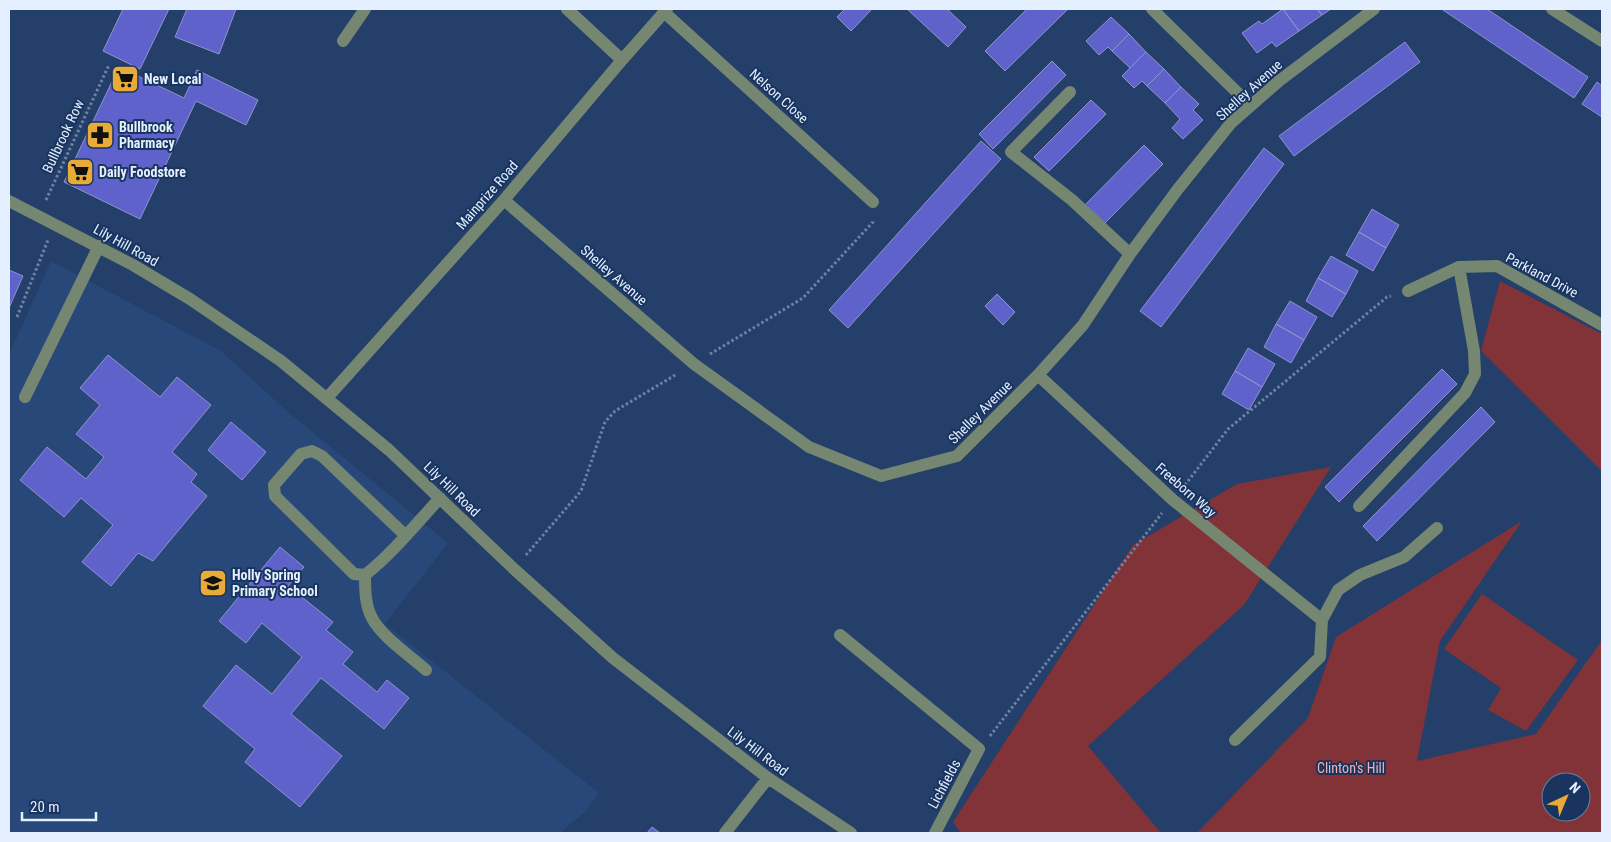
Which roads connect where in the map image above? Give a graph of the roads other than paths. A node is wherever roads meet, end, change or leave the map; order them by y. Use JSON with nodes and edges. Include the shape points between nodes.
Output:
{"nodes":[{"id":1,"x":365,"y":9,"type":"edge"},
{"id":2,"x":567,"y":9,"type":"edge"},
{"id":3,"x":1152,"y":9,"type":"edge"},
{"id":4,"x":1374,"y":9,"type":"edge"},
{"id":5,"x":1552,"y":9,"type":"edge"},
{"id":6,"x":666,"y":11,"type":"edge"},
{"id":7,"x":343,"y":41,"type":"dead end"},
{"id":8,"x":1602,"y":41,"type":"edge"},
{"id":9,"x":622,"y":60,"type":"junction"},
{"id":10,"x":1070,"y":92,"type":"dead end"},
{"id":11,"x":1250,"y":105,"type":"junction"},
{"id":12,"x":504,"y":200,"type":"junction"},
{"id":13,"x":9,"y":201,"type":"edge"},
{"id":14,"x":873,"y":202,"type":"dead end"},
{"id":15,"x":99,"y":246,"type":"junction"},
{"id":16,"x":1130,"y":254,"type":"junction"},
{"id":17,"x":1459,"y":267,"type":"junction"},
{"id":18,"x":1408,"y":291,"type":"road end"},
{"id":19,"x":1602,"y":325,"type":"edge"},
{"id":20,"x":1038,"y":375,"type":"junction"},
{"id":21,"x":25,"y":397,"type":"dead end"},
{"id":22,"x":327,"y":398,"type":"junction"},
{"id":23,"x":440,"y":498,"type":"junction"},
{"id":24,"x":1358,"y":506,"type":"dead end"},
{"id":25,"x":1437,"y":528,"type":"dead end"},
{"id":26,"x":405,"y":535,"type":"junction"},
{"id":27,"x":365,"y":575,"type":"junction"},
{"id":28,"x":1322,"y":620,"type":"junction"},
{"id":29,"x":840,"y":634,"type":"dead end"},
{"id":30,"x":426,"y":670,"type":"dead end"},
{"id":31,"x":1235,"y":740,"type":"dead end"},
{"id":32,"x":768,"y":778,"type":"junction"},
{"id":33,"x":725,"y":833,"type":"edge"},
{"id":34,"x":851,"y":833,"type":"edge"},
{"id":35,"x":935,"y":833,"type":"edge"}],
"edges":[{"from":1,"to":7,"type":"street"},
{"from":2,"to":9,"type":"street"},
{"from":3,"to":11,"type":"street"},
{"from":4,"to":11,"type":"street","name":"Shelley Avenue"},
{"from":5,"to":8,"type":"street"},
{"from":6,"to":9,"type":"street","name":"Mainprize Road"},
{"from":6,"to":14,"type":"street","name":"Nelson Close"},
{"from":9,"to":12,"type":"street","name":"Mainprize Road"},
{"from":10,"to":16,"type":"street","via":[[1011,152],[1072,200]]},
{"from":11,"to":16,"type":"street","name":"Shelley Avenue","via":[[1202,160]]},
{"from":12,"to":20,"type":"street","name":"Shelley Avenue","via":[[694,364],[809,448],[881,476],[958,456]]},
{"from":12,"to":22,"type":"street","name":"Mainprize Road"},
{"from":13,"to":15,"type":"street","name":"Lily Hill Road"},
{"from":15,"to":21,"type":"street"},
{"from":15,"to":22,"type":"street","name":"Lily Hill Road","via":[[190,299],[281,361]]},
{"from":16,"to":20,"type":"street","name":"Shelley Avenue","via":[[1083,325]]},
{"from":17,"to":18,"type":"street","name":"Parkland Drive"},
{"from":17,"to":19,"type":"street","name":"Parkland Drive","via":[[1497,266]]},
{"from":17,"to":24,"type":"street","via":[[1475,374],[1465,392]]},
{"from":20,"to":28,"type":"street","name":"Freeborn Way","via":[[1173,500]]},
{"from":22,"to":23,"type":"street","name":"Lily Hill Road"},
{"from":23,"to":26,"type":"street"},
{"from":23,"to":32,"type":"street","name":"Lily Hill Road","via":[[613,658]]},
{"from":25,"to":28,"type":"street","via":[[1404,557],[1360,575],[1338,590]]},
{"from":26,"to":27,"type":"street"},
{"from":26,"to":27,"type":"street","via":[[322,456],[312,451],[301,454],[274,485],[275,496],[354,574]]},
{"from":27,"to":30,"type":"street","via":[[366,597],[372,617],[381,631]]},
{"from":28,"to":31,"type":"street","via":[[1320,657]]},
{"from":29,"to":35,"type":"street","name":"Lichfields","via":[[979,750]]},
{"from":32,"to":33,"type":"street"},
{"from":32,"to":34,"type":"street","name":"Lily Hill Road"}]}
